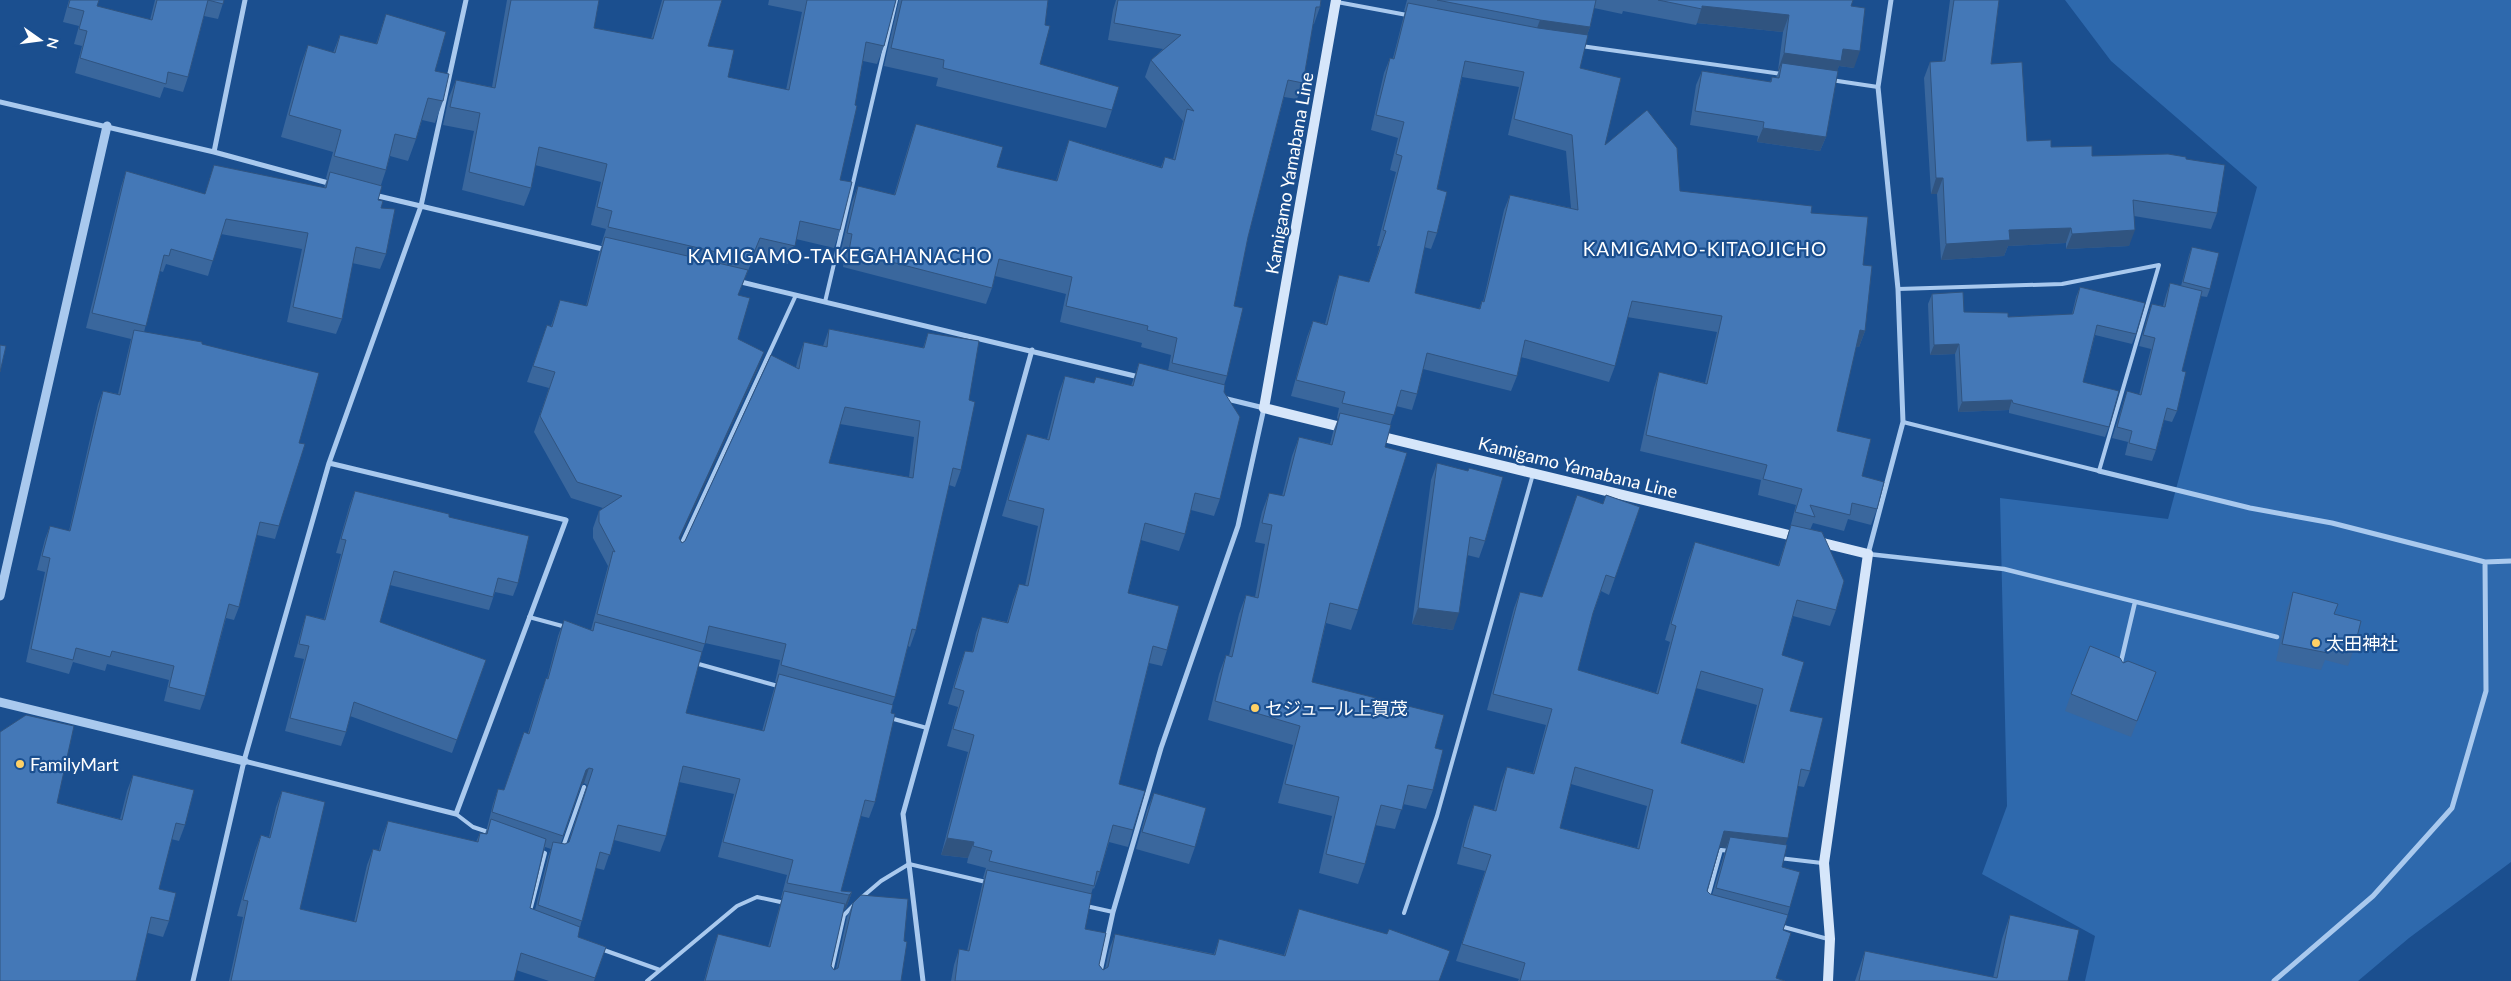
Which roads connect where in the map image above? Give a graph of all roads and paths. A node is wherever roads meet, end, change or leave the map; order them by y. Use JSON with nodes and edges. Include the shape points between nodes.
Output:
{"nodes":[{"id":1,"x":245,"y":0,"type":"edge"},
{"id":2,"x":466,"y":0,"type":"edge"},
{"id":3,"x":896,"y":0,"type":"edge"},
{"id":4,"x":1891,"y":0,"type":"edge"},
{"id":5,"x":1336,"y":1,"type":"edge"},
{"id":6,"x":1411,"y":16,"type":"edge"},
{"id":7,"x":1578,"y":46,"type":"edge"},
{"id":8,"x":1791,"y":75,"type":"edge"},
{"id":9,"x":1830,"y":80,"type":"edge"},
{"id":10,"x":1878,"y":87,"type":"junction"},
{"id":11,"x":0,"y":102,"type":"edge"},
{"id":12,"x":107,"y":126,"type":"junction"},
{"id":13,"x":214,"y":152,"type":"junction"},
{"id":14,"x":337,"y":185,"type":"edge"},
{"id":15,"x":365,"y":193,"type":"edge"},
{"id":16,"x":421,"y":206,"type":"junction"},
{"id":17,"x":614,"y":252,"type":"edge"},
{"id":18,"x":729,"y":279,"type":"edge"},
{"id":19,"x":1898,"y":289,"type":"junction"},
{"id":20,"x":796,"y":295,"type":"junction"},
{"id":21,"x":825,"y":302,"type":"junction"},
{"id":22,"x":1032,"y":350,"type":"junction"},
{"id":23,"x":1148,"y":379,"type":"edge"},
{"id":24,"x":1216,"y":396,"type":"edge"},
{"id":25,"x":1264,"y":408,"type":"junction"},
{"id":26,"x":1903,"y":422,"type":"junction"},
{"id":27,"x":329,"y":463,"type":"junction"},
{"id":28,"x":2099,"y":471,"type":"junction"},
{"id":29,"x":1534,"y":473,"type":"junction"},
{"id":30,"x":1868,"y":554,"type":"junction"},
{"id":31,"x":676,"y":556,"type":"edge"},
{"id":32,"x":2511,"y":561,"type":"edge"},
{"id":33,"x":2485,"y":562,"type":"junction"},
{"id":34,"x":0,"y":596,"type":"edge"},
{"id":35,"x":2135,"y":602,"type":"junction"},
{"id":36,"x":529,"y":617,"type":"junction"},
{"id":37,"x":567,"y":628,"type":"edge"},
{"id":38,"x":2277,"y":637,"type":"dead end"},
{"id":39,"x":690,"y":662,"type":"edge"},
{"id":40,"x":2118,"y":676,"type":"edge"},
{"id":41,"x":785,"y":688,"type":"edge"},
{"id":42,"x":0,"y":702,"type":"edge"},
{"id":43,"x":889,"y":717,"type":"edge"},
{"id":44,"x":927,"y":728,"type":"junction"},
{"id":45,"x":244,"y":762,"type":"junction"},
{"id":46,"x":584,"y":787,"type":"edge"},
{"id":47,"x":456,"y":814,"type":"junction"},
{"id":48,"x":500,"y":836,"type":"edge"},
{"id":49,"x":536,"y":849,"type":"edge"},
{"id":50,"x":544,"y":852,"type":"junction"},
{"id":51,"x":1740,"y":852,"type":"edge"},
{"id":52,"x":552,"y":854,"type":"edge"},
{"id":53,"x":560,"y":856,"type":"edge"},
{"id":54,"x":1777,"y":857,"type":"edge"},
{"id":55,"x":909,"y":864,"type":"junction"},
{"id":56,"x":1824,"y":864,"type":"junction"},
{"id":57,"x":996,"y":885,"type":"edge"},
{"id":58,"x":796,"y":905,"type":"edge"},
{"id":59,"x":1084,"y":905,"type":"edge"},
{"id":60,"x":1705,"y":907,"type":"edge"},
{"id":61,"x":1113,"y":912,"type":"junction"},
{"id":62,"x":834,"y":913,"type":"edge"},
{"id":63,"x":1404,"y":913,"type":"dead end"},
{"id":64,"x":530,"y":914,"type":"edge"},
{"id":65,"x":844,"y":915,"type":"junction"},
{"id":66,"x":1772,"y":925,"type":"edge"},
{"id":67,"x":1830,"y":939,"type":"junction"},
{"id":68,"x":598,"y":948,"type":"edge"},
{"id":69,"x":660,"y":970,"type":"junction"},
{"id":70,"x":193,"y":981,"type":"edge"},
{"id":71,"x":647,"y":981,"type":"edge"},
{"id":72,"x":829,"y":981,"type":"edge"},
{"id":73,"x":922,"y":981,"type":"edge"},
{"id":74,"x":1098,"y":981,"type":"edge"},
{"id":75,"x":1828,"y":981,"type":"edge"},
{"id":76,"x":2274,"y":981,"type":"edge"}],
"edges":[{"from":1,"to":13,"type":"street"},
{"from":2,"to":16,"type":"street"},
{"from":3,"to":21,"type":"lane"},
{"from":4,"to":10,"type":"street"},
{"from":5,"to":6,"type":"lane"},
{"from":5,"to":25,"type":"main road","name":"Kamigamo Yamabana Line"},
{"from":7,"to":8,"type":"lane"},
{"from":9,"to":10,"type":"lane"},
{"from":10,"to":19,"type":"street"},
{"from":11,"to":12,"type":"street"},
{"from":12,"to":13,"type":"street"},
{"from":12,"to":34,"type":"street"},
{"from":13,"to":14,"type":"street"},
{"from":15,"to":16,"type":"street"},
{"from":16,"to":17,"type":"street"},
{"from":16,"to":27,"type":"street"},
{"from":18,"to":20,"type":"street"},
{"from":19,"to":26,"type":"street"},
{"from":19,"to":28,"type":"lane","via":[[2062,284],[2159,265]]},
{"from":20,"to":21,"type":"street"},
{"from":20,"to":31,"type":"lane"},
{"from":21,"to":22,"type":"street"},
{"from":22,"to":23,"type":"street"},
{"from":22,"to":44,"type":"street"},
{"from":24,"to":25,"type":"street"},
{"from":25,"to":29,"type":"main road","name":"Kamigamo Yamabana Line"},
{"from":25,"to":61,"type":"street","via":[[1238,526],[1162,748]]},
{"from":26,"to":28,"type":"lane"},
{"from":26,"to":30,"type":"street"},
{"from":27,"to":36,"type":"street","via":[[566,520]]},
{"from":27,"to":45,"type":"street"},
{"from":28,"to":33,"type":"street","via":[[2250,508],[2332,523]]},
{"from":29,"to":30,"type":"main road","name":"Kamigamo Yamabana Line"},
{"from":29,"to":63,"type":"lane","via":[[1437,816]]},
{"from":30,"to":35,"type":"street","via":[[2004,569]]},
{"from":30,"to":56,"type":"main road"},
{"from":32,"to":33,"type":"street"},
{"from":33,"to":76,"type":"street","via":[[2486,690],[2452,808],[2373,896]]},
{"from":35,"to":38,"type":"street"},
{"from":35,"to":40,"type":"street"},
{"from":36,"to":37,"type":"lane"},
{"from":36,"to":47,"type":"street"},
{"from":39,"to":41,"type":"lane"},
{"from":42,"to":45,"type":"street"},
{"from":43,"to":44,"type":"lane"},
{"from":44,"to":55,"type":"street","via":[[903,814]]},
{"from":45,"to":47,"type":"street"},
{"from":45,"to":70,"type":"street"},
{"from":46,"to":53,"type":"lane"},
{"from":47,"to":48,"type":"lane","via":[[473,826]]},
{"from":49,"to":50,"type":"lane"},
{"from":50,"to":52,"type":"lane"},
{"from":50,"to":64,"type":"lane"},
{"from":51,"to":60,"type":"lane","via":[[1721,850]]},
{"from":54,"to":56,"type":"lane"},
{"from":55,"to":57,"type":"lane"},
{"from":55,"to":65,"type":"lane","via":[[881,881]]},
{"from":55,"to":73,"type":"street"},
{"from":56,"to":67,"type":"main road"},
{"from":58,"to":69,"type":"lane","via":[[757,897],[737,906]]},
{"from":59,"to":61,"type":"lane"},
{"from":61,"to":74,"type":"street"},
{"from":62,"to":65,"type":"lane"},
{"from":65,"to":72,"type":"lane"},
{"from":66,"to":67,"type":"lane"},
{"from":67,"to":75,"type":"main road"},
{"from":68,"to":69,"type":"lane"},
{"from":69,"to":71,"type":"lane"}]}
